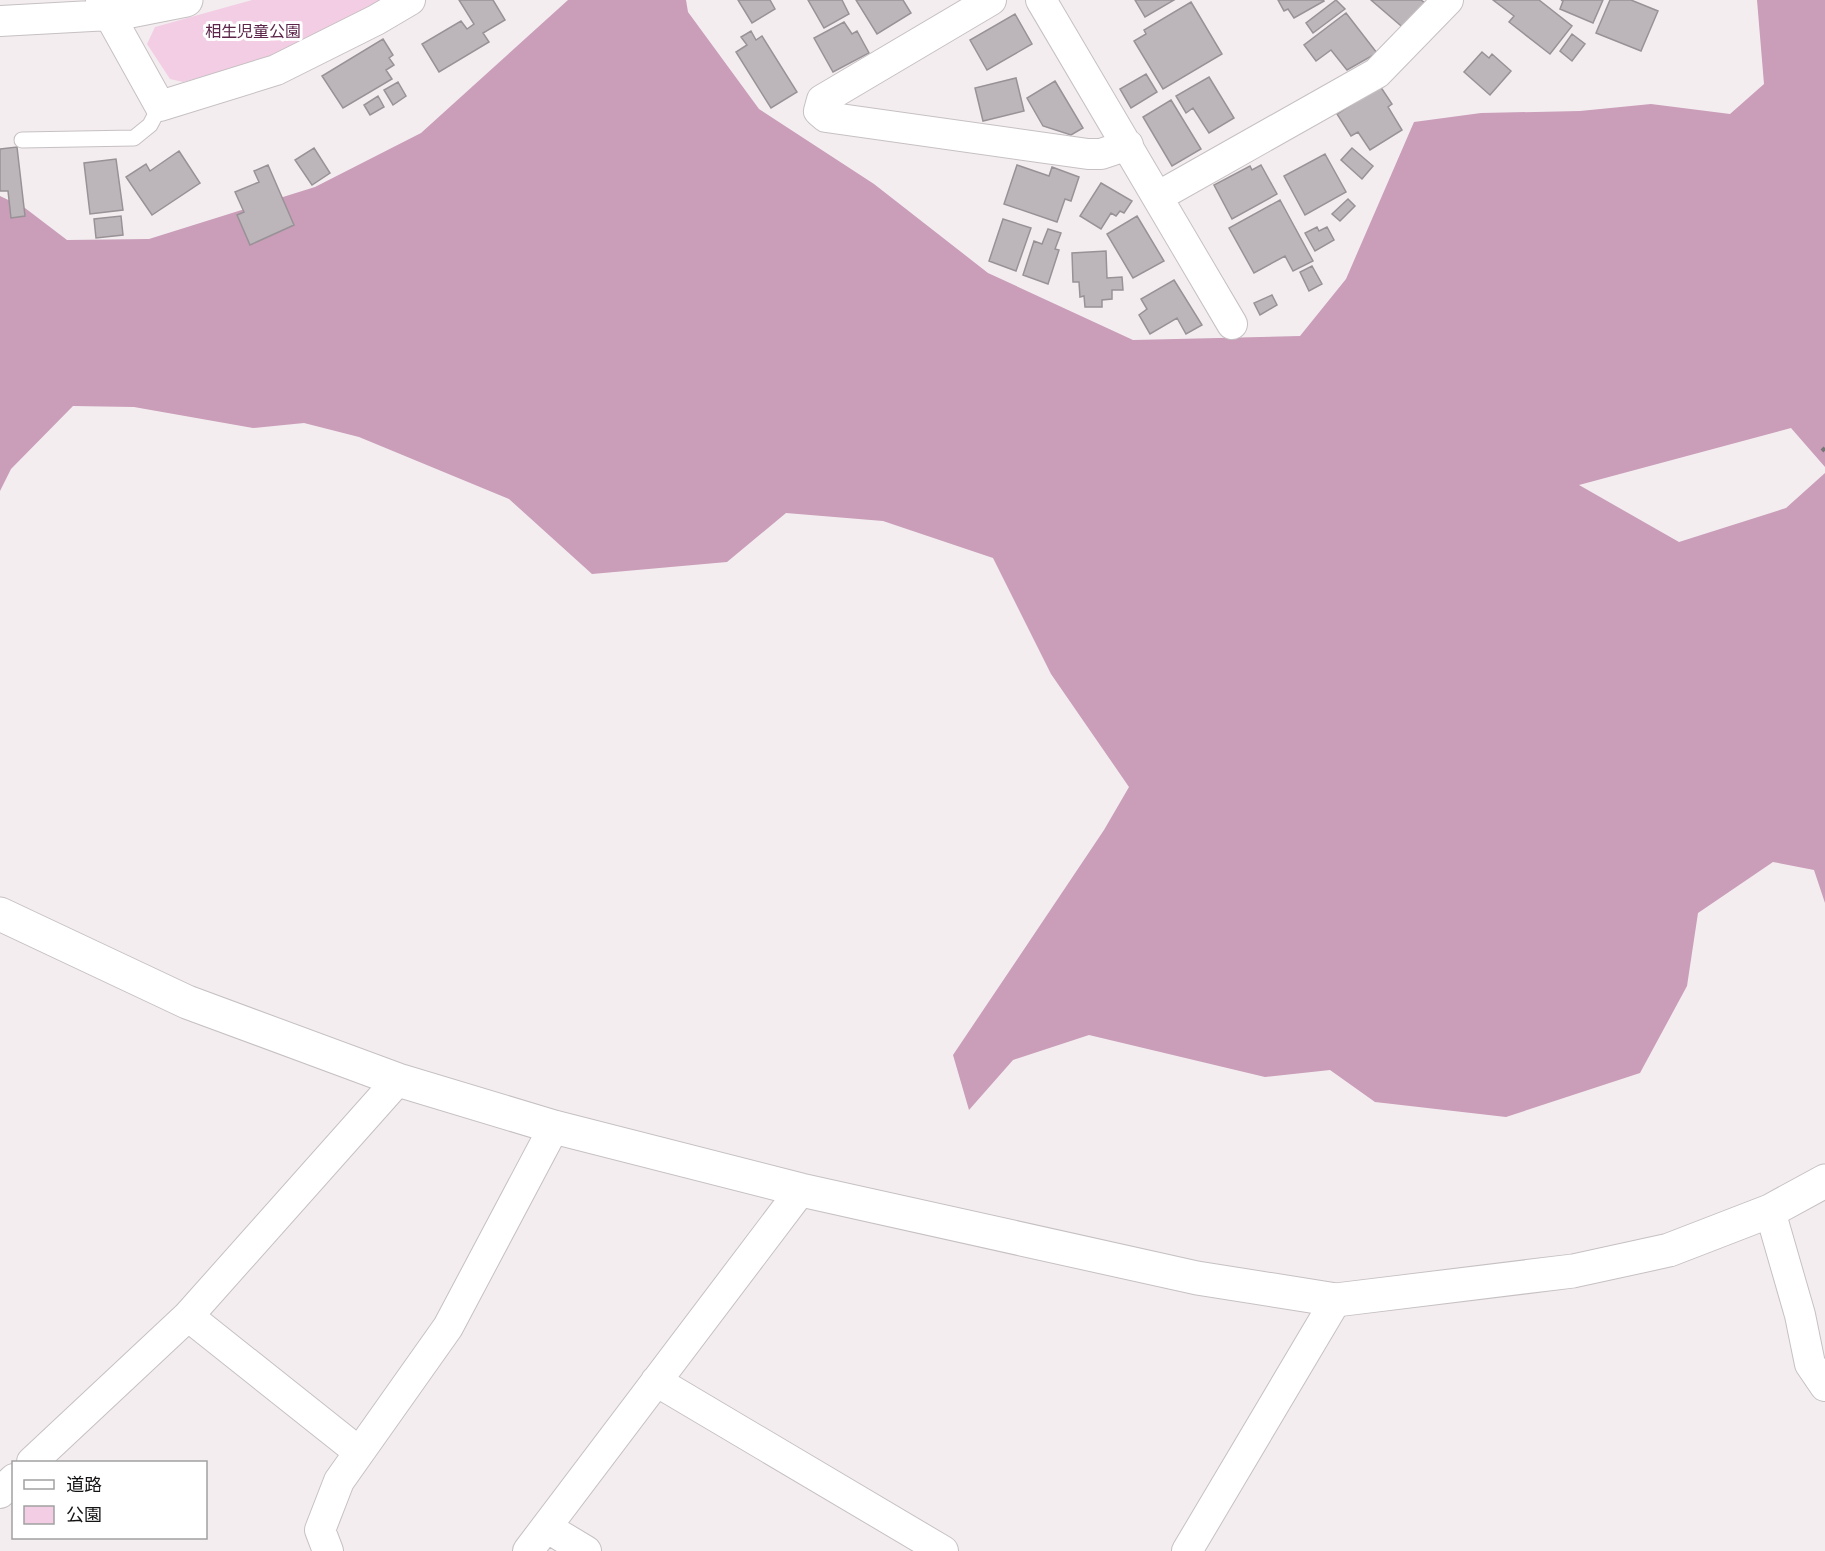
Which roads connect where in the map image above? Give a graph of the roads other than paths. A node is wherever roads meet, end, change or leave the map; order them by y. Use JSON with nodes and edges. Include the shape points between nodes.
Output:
{"nodes":[{"id":1,"x":186,"y":0,"type":"edge"},
{"id":2,"x":410,"y":0,"type":"edge"},
{"id":3,"x":991,"y":0,"type":"edge"},
{"id":4,"x":1041,"y":0,"type":"edge"},
{"id":5,"x":1448,"y":0,"type":"edge"},
{"id":6,"x":106,"y":8,"type":"edge"},
{"id":7,"x":0,"y":21,"type":"edge"},
{"id":8,"x":160,"y":106,"type":"junction"},
{"id":9,"x":22,"y":140,"type":"dead end"},
{"id":10,"x":1128,"y":145,"type":"junction"},
{"id":11,"x":1159,"y":196,"type":"junction"},
{"id":12,"x":1232,"y":324,"type":"dead end"},
{"id":13,"x":0,"y":914,"type":"edge"},
{"id":14,"x":398,"y":1080,"type":"junction"},
{"id":15,"x":554,"y":1127,"type":"junction"},
{"id":16,"x":1825,"y":1181,"type":"edge"},
{"id":17,"x":801,"y":1190,"type":"junction"},
{"id":18,"x":1770,"y":1211,"type":"junction"},
{"id":19,"x":1336,"y":1300,"type":"junction"},
{"id":20,"x":188,"y":1316,"type":"junction"},
{"id":21,"x":656,"y":1381,"type":"junction"},
{"id":22,"x":1825,"y":1386,"type":"edge"},
{"id":23,"x":359,"y":1452,"type":"junction"},
{"id":24,"x":30,"y":1461,"type":"edge"},
{"id":25,"x":546,"y":1527,"type":"junction"},
{"id":26,"x":327,"y":1551,"type":"edge"},
{"id":27,"x":528,"y":1551,"type":"edge"},
{"id":28,"x":586,"y":1551,"type":"edge"},
{"id":29,"x":944,"y":1551,"type":"edge"},
{"id":30,"x":1187,"y":1551,"type":"edge"}],
"edges":[{"from":1,"to":6,"type":"street"},
{"from":2,"to":8,"type":"street","via":[[276,70]]},
{"from":3,"to":10,"type":"street","via":[[822,100],[819,111],[826,117],[1088,154]]},
{"from":4,"to":10,"type":"street"},
{"from":5,"to":11,"type":"street","via":[[1377,73]]},
{"from":6,"to":7,"type":"street"},
{"from":6,"to":8,"type":"street"},
{"from":8,"to":9,"type":"lane","via":[[150,125],[134,138]]},
{"from":10,"to":11,"type":"street"},
{"from":11,"to":12,"type":"street"},
{"from":13,"to":14,"type":"street","via":[[187,1002]]},
{"from":14,"to":15,"type":"street"},
{"from":14,"to":20,"type":"street"},
{"from":15,"to":17,"type":"street"},
{"from":15,"to":23,"type":"street","via":[[448,1327]]},
{"from":16,"to":18,"type":"street"},
{"from":17,"to":19,"type":"street","via":[[1197,1278]]},
{"from":17,"to":21,"type":"street"},
{"from":18,"to":19,"type":"street","via":[[1669,1250],[1574,1271]]},
{"from":18,"to":22,"type":"street","via":[[1810,1364]]},
{"from":19,"to":30,"type":"street"},
{"from":20,"to":23,"type":"street"},
{"from":20,"to":24,"type":"street"},
{"from":21,"to":25,"type":"street"},
{"from":21,"to":29,"type":"street"},
{"from":23,"to":26,"type":"street","via":[[339,1481],[320,1530]]},
{"from":25,"to":27,"type":"street"},
{"from":25,"to":28,"type":"street"}]}
